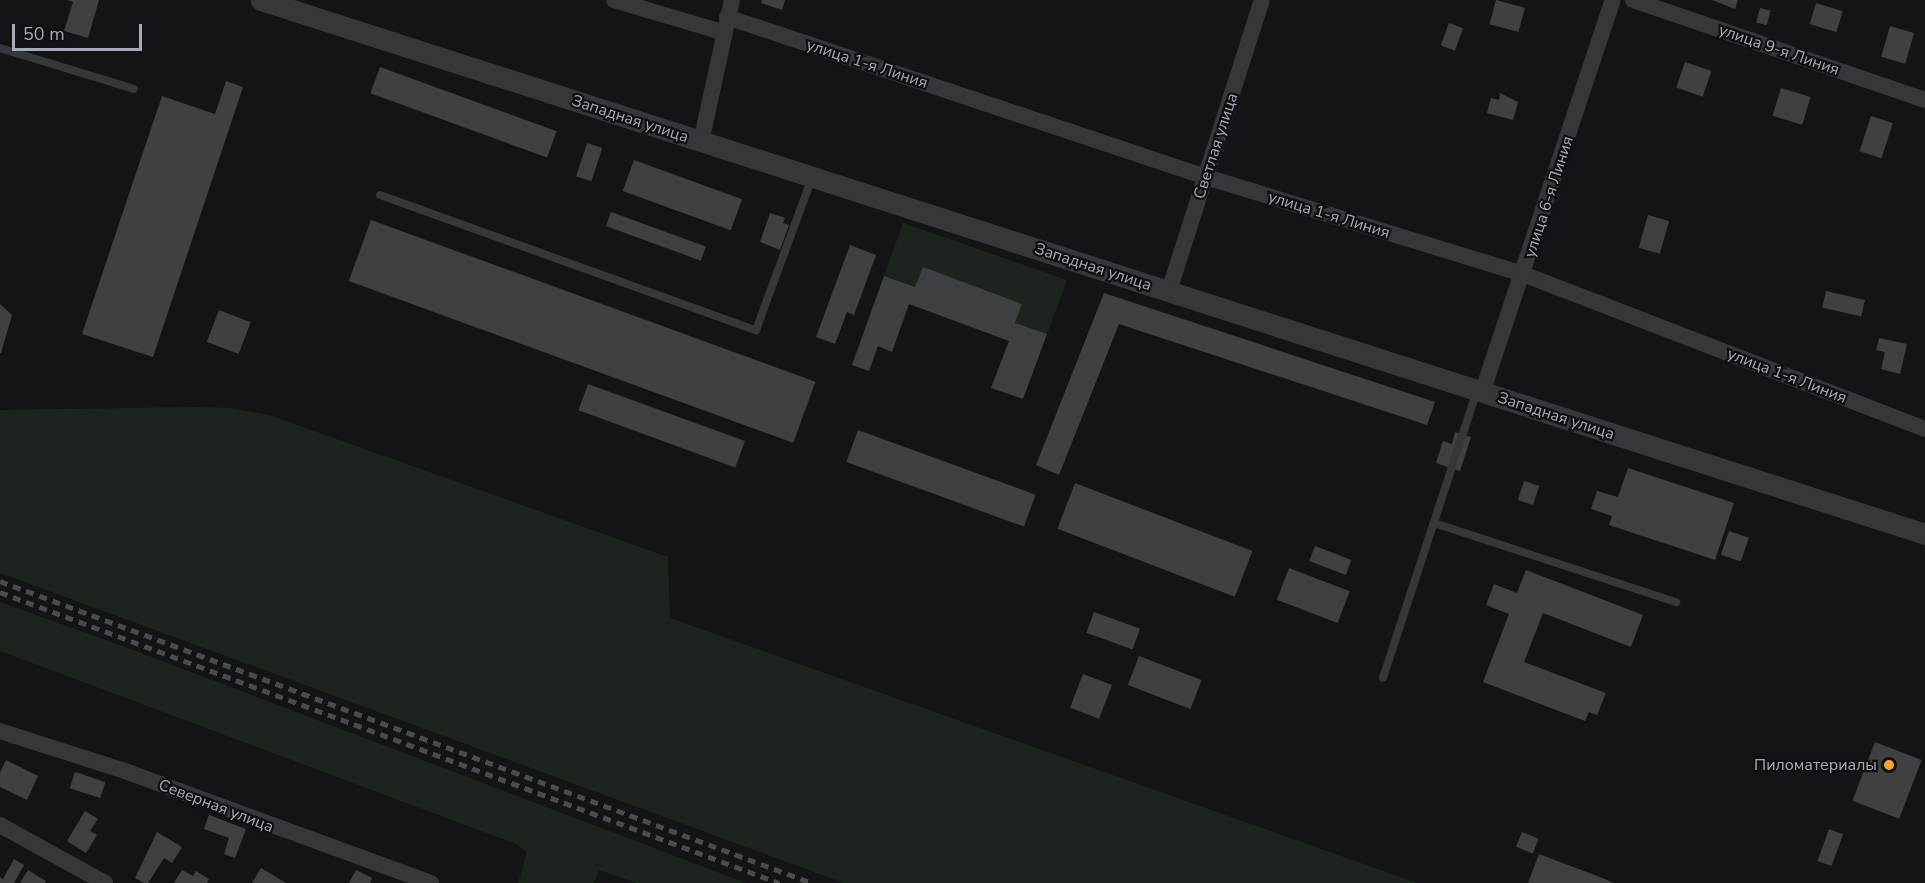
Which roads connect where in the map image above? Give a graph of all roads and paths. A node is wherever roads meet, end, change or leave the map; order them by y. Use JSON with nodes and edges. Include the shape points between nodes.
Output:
{"nodes":[{"id":1,"x":261,"y":0,"type":"edge"},
{"id":2,"x":614,"y":0,"type":"edge"},
{"id":3,"x":732,"y":0,"type":"edge"},
{"id":4,"x":1262,"y":0,"type":"edge"},
{"id":5,"x":1614,"y":0,"type":"edge"},
{"id":6,"x":1633,"y":0,"type":"edge"},
{"id":7,"x":725,"y":25,"type":"junction"},
{"id":8,"x":0,"y":48,"type":"edge"},
{"id":9,"x":134,"y":89,"type":"dead end"},
{"id":10,"x":1925,"y":100,"type":"edge"},
{"id":11,"x":701,"y":142,"type":"junction"},
{"id":12,"x":812,"y":177,"type":"junction"},
{"id":13,"x":1206,"y":177,"type":"junction"},
{"id":14,"x":380,"y":195,"type":"dead end"},
{"id":15,"x":1523,"y":274,"type":"junction"},
{"id":16,"x":1169,"y":291,"type":"junction"},
{"id":17,"x":1480,"y":392,"type":"junction"},
{"id":18,"x":1925,"y":429,"type":"edge"},
{"id":19,"x":1434,"y":523,"type":"junction"},
{"id":20,"x":1925,"y":534,"type":"edge"},
{"id":21,"x":1676,"y":602,"type":"dead end"},
{"id":22,"x":1383,"y":678,"type":"dead end"},
{"id":23,"x":0,"y":731,"type":"edge"},
{"id":24,"x":0,"y":825,"type":"edge"},
{"id":25,"x":105,"y":883,"type":"edge"},
{"id":26,"x":431,"y":883,"type":"edge"}],
"edges":[{"from":1,"to":11,"type":"street","name":"Западная улица"},
{"from":2,"to":7,"type":"street","name":"улица 1-я Линия"},
{"from":3,"to":7,"type":"street"},
{"from":4,"to":13,"type":"street","name":"Светлая улица"},
{"from":5,"to":15,"type":"street","name":"улица 6-я Линия"},
{"from":6,"to":10,"type":"street","name":"улица 9-я Линия"},
{"from":7,"to":11,"type":"street"},
{"from":7,"to":13,"type":"street","name":"улица 1-я Линия"},
{"from":8,"to":9,"type":"lane"},
{"from":11,"to":12,"type":"street","name":"Западная улица"},
{"from":12,"to":14,"type":"lane","via":[[756,330]]},
{"from":12,"to":16,"type":"street","name":"Западная улица"},
{"from":13,"to":15,"type":"street","name":"улица 1-я Линия"},
{"from":13,"to":16,"type":"street","name":"Светлая улица"},
{"from":15,"to":17,"type":"street","name":"улица 6-я Линия"},
{"from":15,"to":18,"type":"street","name":"улица 1-я Линия"},
{"from":16,"to":17,"type":"street","name":"Западная улица"},
{"from":17,"to":19,"type":"lane"},
{"from":17,"to":20,"type":"street","name":"Западная улица"},
{"from":19,"to":21,"type":"lane"},
{"from":19,"to":22,"type":"lane"},
{"from":23,"to":26,"type":"street","name":"Северная улица","via":[[125,771]]},
{"from":24,"to":25,"type":"street"}]}
